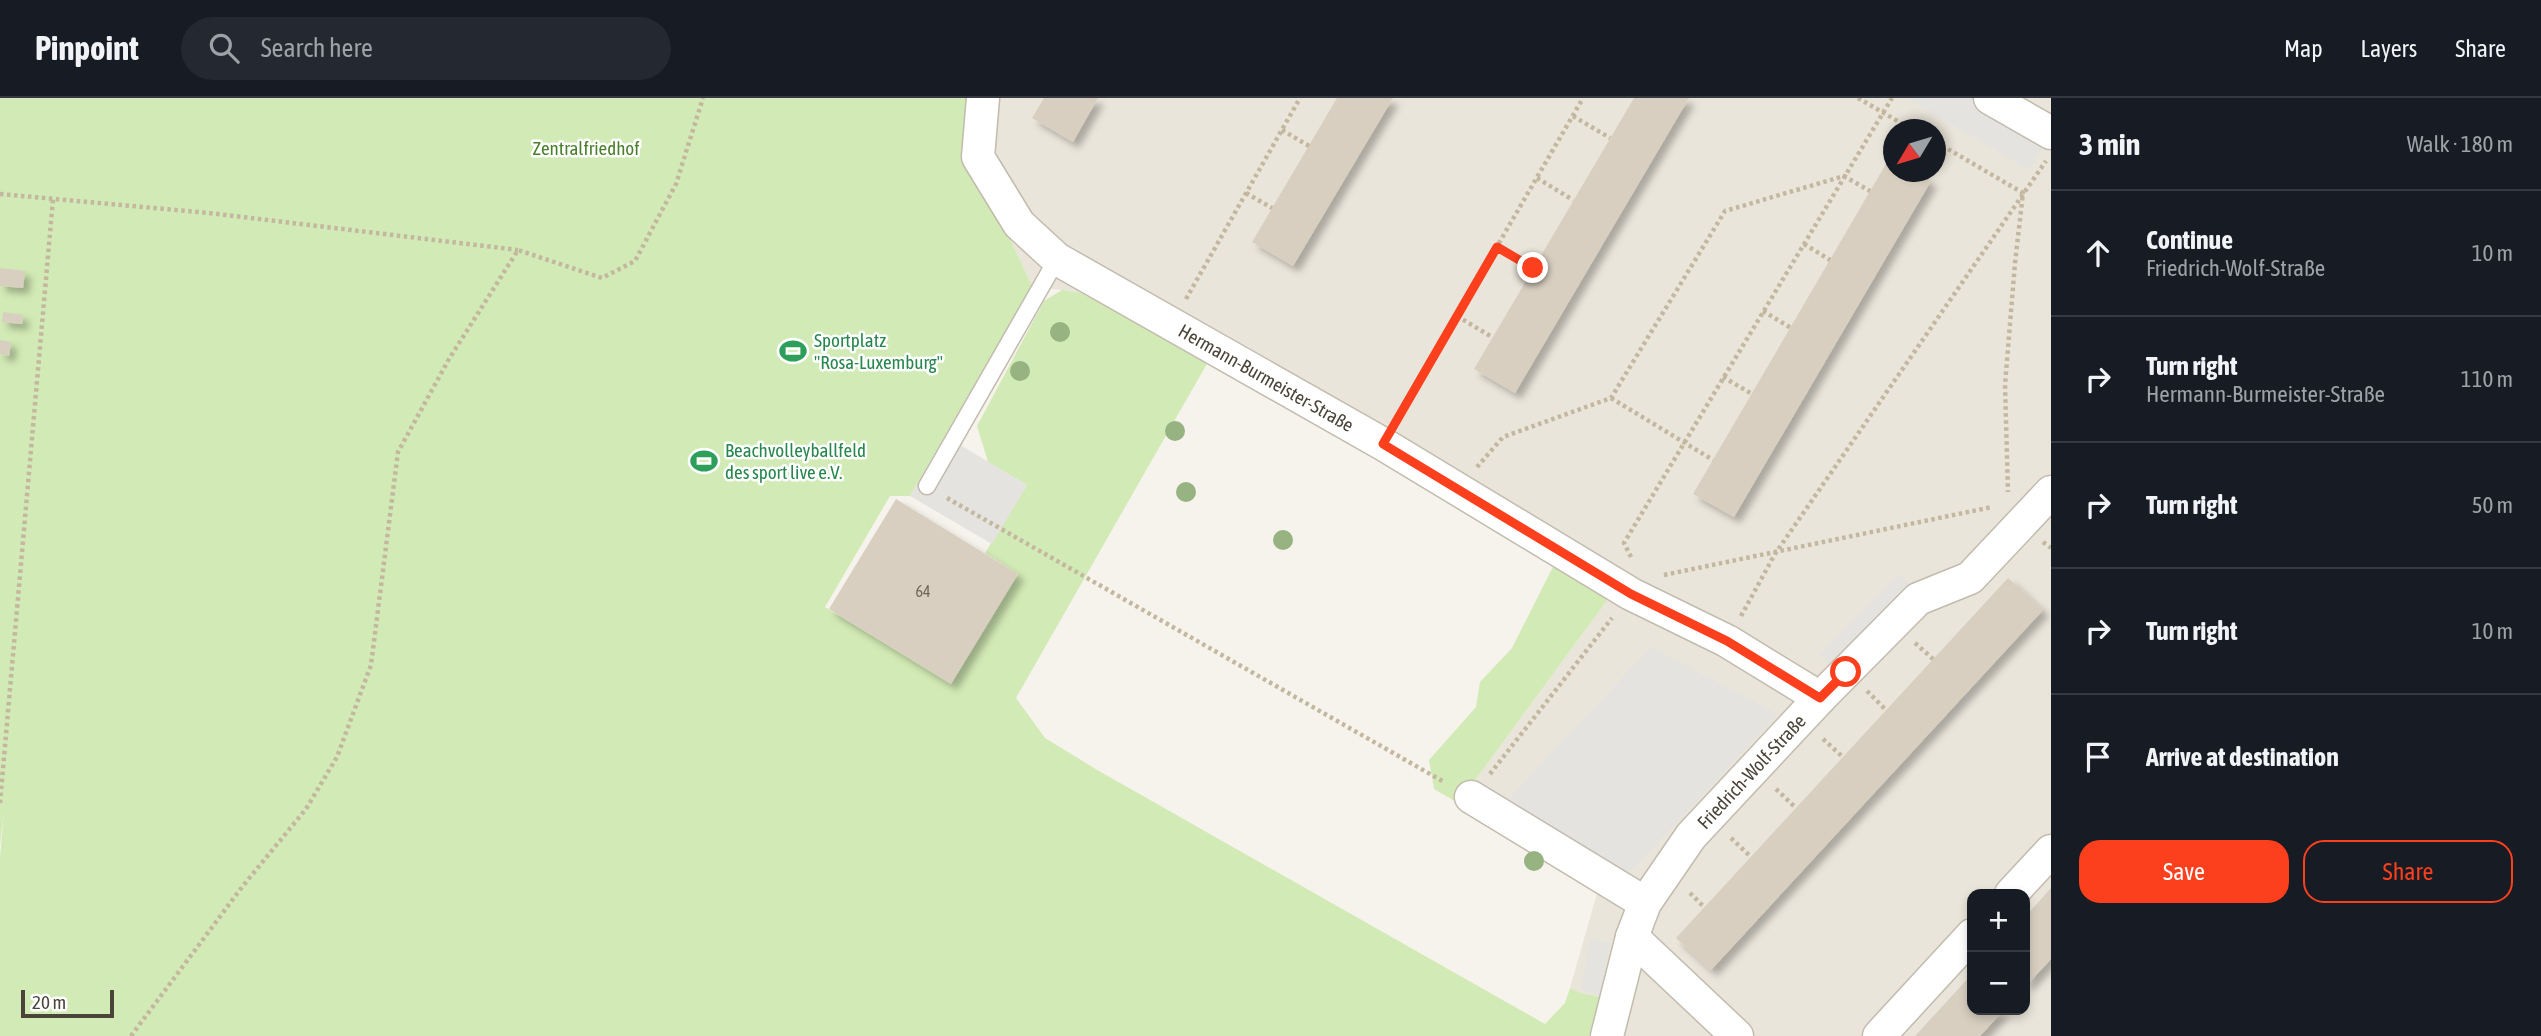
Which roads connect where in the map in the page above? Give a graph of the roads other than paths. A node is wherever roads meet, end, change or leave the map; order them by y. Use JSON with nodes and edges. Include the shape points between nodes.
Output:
{"nodes":[{"id":1,"x":983,"y":98,"type":"edge"},
{"id":2,"x":1990,"y":98,"type":"edge"},
{"id":3,"x":2051,"y":133,"type":"edge"},
{"id":4,"x":1057,"y":259,"type":"junction"},
{"id":5,"x":927,"y":486,"type":"road end"},
{"id":6,"x":2051,"y":492,"type":"edge"},
{"id":7,"x":1820,"y":698,"type":"junction"},
{"id":8,"x":1471,"y":797,"type":"road end"},
{"id":9,"x":2051,"y":851,"type":"edge"},
{"id":10,"x":2016,"y":889,"type":"edge"},
{"id":11,"x":1645,"y":903,"type":"junction"},
{"id":12,"x":1632,"y":937,"type":"junction"},
{"id":13,"x":1967,"y":941,"type":"edge"},
{"id":14,"x":1607,"y":1036,"type":"edge"},
{"id":15,"x":1737,"y":1036,"type":"edge"},
{"id":16,"x":1879,"y":1036,"type":"edge"}],
"edges":[{"from":1,"to":4,"type":"street","name":"Hermann-Burmeister-Straße","via":[[978,157],[1019,224]]},
{"from":2,"to":3,"type":"street"},
{"from":4,"to":5,"type":"lane"},
{"from":4,"to":7,"type":"street","name":"Hermann-Burmeister-Straße","via":[[1637,586]]},
{"from":6,"to":7,"type":"street","name":"Friedrich-Wolf-Straße","via":[[2016,512],[1970,578],[1918,599]]},
{"from":7,"to":11,"type":"street","name":"Friedrich-Wolf-Straße","via":[[1691,836]]},
{"from":8,"to":11,"type":"street"},
{"from":9,"to":10,"type":"street"},
{"from":11,"to":12,"type":"street","name":"Friedrich-Wolf-Straße"},
{"from":12,"to":14,"type":"street","name":"Friedrich-Wolf-Straße"},
{"from":12,"to":15,"type":"street"},
{"from":13,"to":16,"type":"street"}]}
